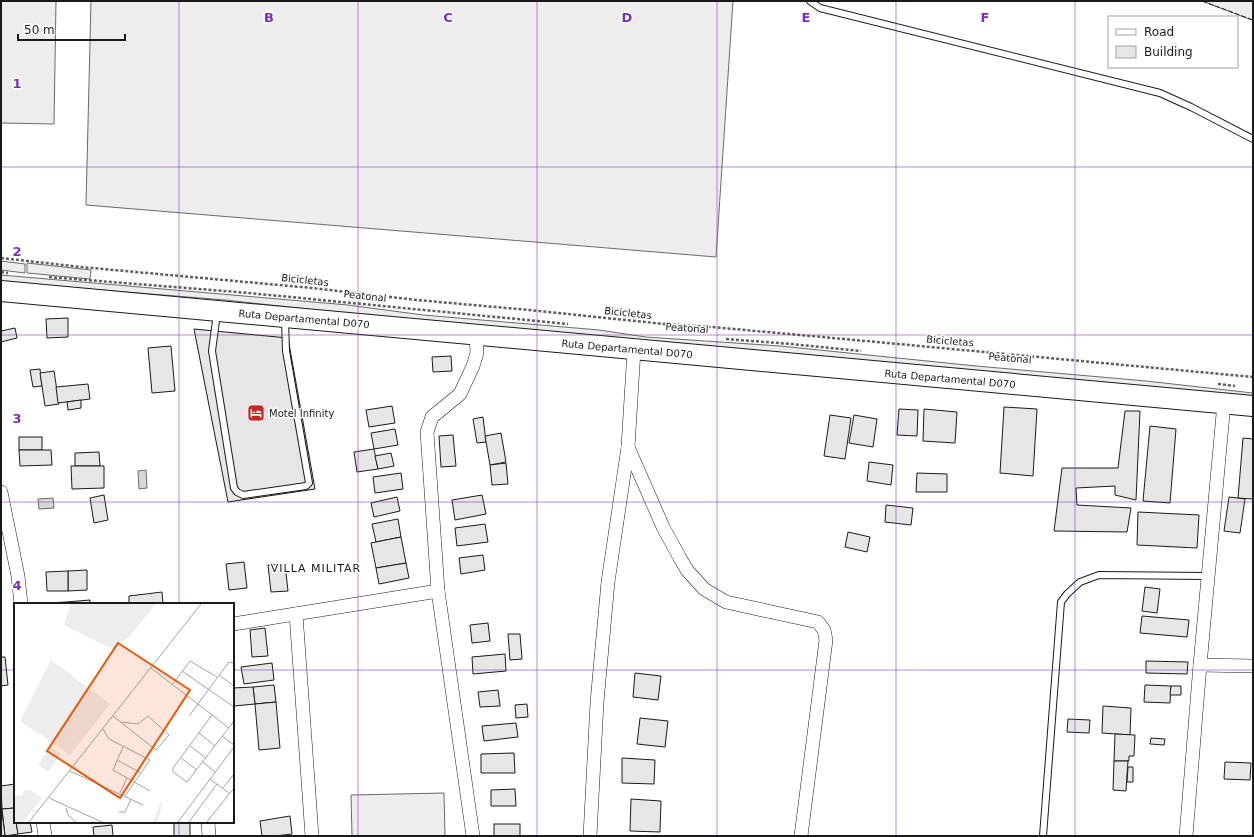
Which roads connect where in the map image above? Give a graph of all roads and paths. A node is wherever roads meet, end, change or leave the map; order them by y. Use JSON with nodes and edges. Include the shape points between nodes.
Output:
{"nodes":[{"id":1,"x":810,"y":1,"type":"edge"},
{"id":2,"x":1253,"y":140,"type":"edge"},
{"id":3,"x":1,"y":258,"type":"edge"},
{"id":4,"x":1,"y":272,"type":"edge"},
{"id":5,"x":14,"y":274,"type":"dead end"},
{"id":6,"x":42,"y":276,"type":"dead end"},
{"id":7,"x":1,"y":291,"type":"edge"},
{"id":8,"x":217,"y":311,"type":"junction"},
{"id":9,"x":285,"y":317,"type":"junction"},
{"id":10,"x":574,"y":325,"type":"dead end"},
{"id":11,"x":476,"y":335,"type":"junction"},
{"id":12,"x":725,"y":339,"type":"dead end"},
{"id":13,"x":634,"y":350,"type":"junction"},
{"id":14,"x":864,"y":352,"type":"dead end"},
{"id":15,"x":1253,"y":377,"type":"edge"},
{"id":16,"x":1217,"y":384,"type":"dead end"},
{"id":17,"x":1239,"y":386,"type":"dead end"},
{"id":18,"x":1224,"y":404,"type":"junction"},
{"id":19,"x":1253,"y":406,"type":"edge"},
{"id":20,"x":628,"y":447,"type":"junction"},
{"id":21,"x":1,"y":492,"type":"edge"},
{"id":22,"x":1208,"y":576,"type":"junction"},
{"id":23,"x":438,"y":591,"type":"junction"},
{"id":24,"x":21,"y":603,"type":"edge"},
{"id":25,"x":296,"y":614,"type":"junction"},
{"id":26,"x":234,"y":624,"type":"edge"},
{"id":27,"x":1200,"y":665,"type":"junction"},
{"id":28,"x":1253,"y":666,"type":"edge"},
{"id":29,"x":43,"y":823,"type":"edge"},
{"id":30,"x":208,"y":823,"type":"edge"},
{"id":31,"x":45,"y":836,"type":"edge"},
{"id":32,"x":209,"y":836,"type":"edge"},
{"id":33,"x":312,"y":836,"type":"edge"},
{"id":34,"x":473,"y":836,"type":"edge"},
{"id":35,"x":590,"y":836,"type":"edge"},
{"id":36,"x":801,"y":836,"type":"edge"},
{"id":37,"x":1043,"y":836,"type":"edge"},
{"id":38,"x":1186,"y":836,"type":"edge"}],
"edges":[{"from":1,"to":2,"type":"lane","via":[[820,8],[1160,93]]},
{"from":3,"to":15,"type":"path","name":"Bicicletas","via":[[664,324]]},
{"from":4,"to":5,"type":"path"},
{"from":6,"to":10,"type":"path","name":"Peatonal","via":[[264,294]]},
{"from":7,"to":8,"type":"main road","name":"Ruta Departamental D070"},
{"from":8,"to":9,"type":"main road","name":"Ruta Departamental D070"},
{"from":8,"to":9,"type":"lane","via":[[212,351],[234,488],[242,495],[306,486],[309,483],[286,351]]},
{"from":9,"to":11,"type":"main road","name":"Ruta Departamental D070"},
{"from":11,"to":13,"type":"main road","name":"Ruta Departamental D070"},
{"from":11,"to":23,"type":"street","via":[[473,366],[460,394],[432,417],[428,432]]},
{"from":12,"to":14,"type":"path"},
{"from":13,"to":18,"type":"main road","name":"Ruta Departamental D070"},
{"from":13,"to":20,"type":"street"},
{"from":16,"to":17,"type":"path"},
{"from":18,"to":19,"type":"main road","name":"Ruta Departamental D070"},
{"from":18,"to":22,"type":"street"},
{"from":20,"to":35,"type":"street","via":[[607,597],[597,702]]},
{"from":20,"to":36,"type":"street","via":[[663,527],[687,570],[700,586],[726,602],[818,622],[824,630],[826,640]]},
{"from":21,"to":24,"type":"street"},
{"from":22,"to":27,"type":"street"},
{"from":22,"to":37,"type":"lane","via":[[1099,574],[1080,582],[1066,594],[1061,602]]},
{"from":23,"to":25,"type":"street"},
{"from":23,"to":34,"type":"street"},
{"from":25,"to":26,"type":"street"},
{"from":25,"to":33,"type":"street"},
{"from":27,"to":28,"type":"street"},
{"from":27,"to":38,"type":"street"},
{"from":29,"to":31,"type":"street"},
{"from":30,"to":32,"type":"street"}]}
